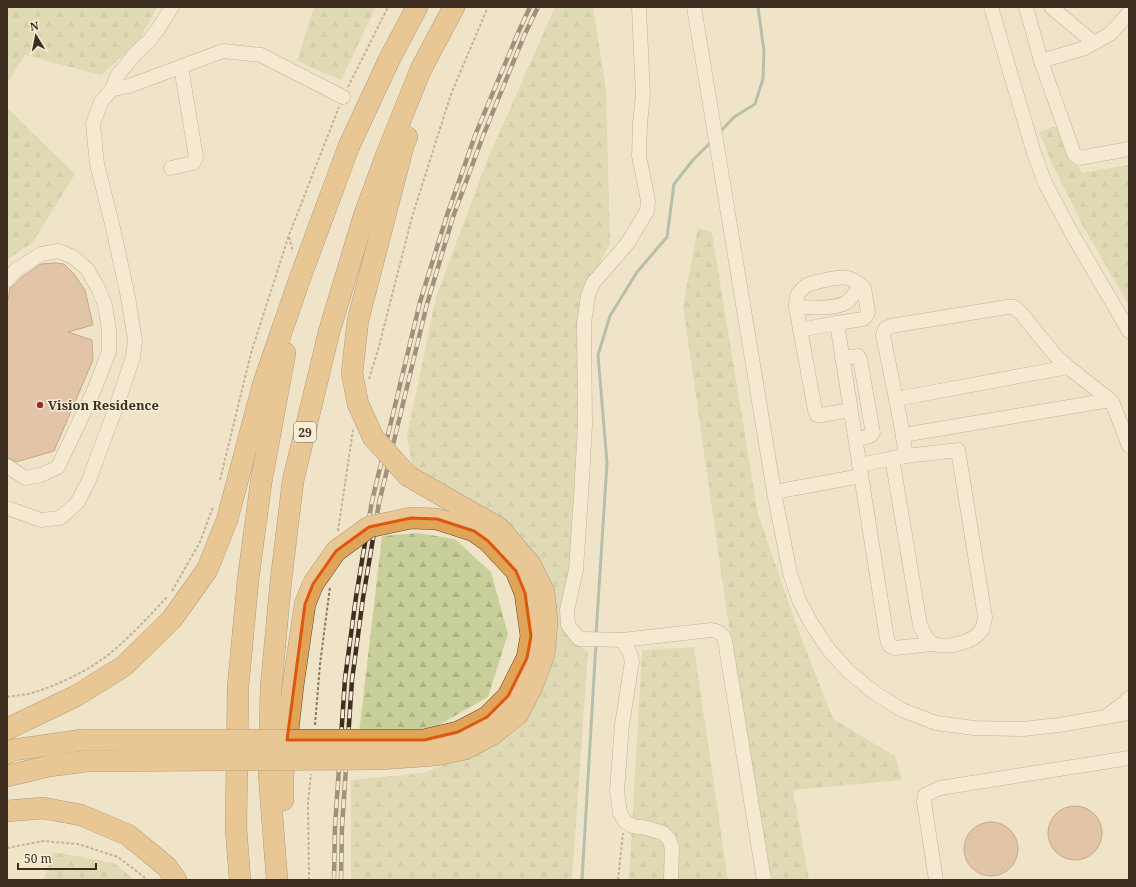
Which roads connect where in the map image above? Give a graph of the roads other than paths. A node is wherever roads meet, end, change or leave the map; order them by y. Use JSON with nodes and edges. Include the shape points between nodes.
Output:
{"nodes":[{"id":1,"x":172,"y":7,"type":"edge"},
{"id":2,"x":417,"y":7,"type":"edge"},
{"id":3,"x":454,"y":7,"type":"edge"},
{"id":4,"x":460,"y":7,"type":"edge"},
{"id":5,"x":639,"y":7,"type":"edge"},
{"id":6,"x":694,"y":7,"type":"edge"},
{"id":7,"x":991,"y":7,"type":"edge"},
{"id":8,"x":1026,"y":7,"type":"edge"},
{"id":9,"x":1051,"y":7,"type":"edge"},
{"id":10,"x":1129,"y":13,"type":"edge"},
{"id":11,"x":1094,"y":43,"type":"junction"},
{"id":12,"x":1041,"y":61,"type":"junction"},
{"id":13,"x":181,"y":67,"type":"junction"},
{"id":14,"x":112,"y":89,"type":"junction"},
{"id":15,"x":343,"y":97,"type":"road end"},
{"id":16,"x":1129,"y":149,"type":"edge"},
{"id":17,"x":171,"y":168,"type":"dead end"},
{"id":18,"x":300,"y":278,"type":"junction"},
{"id":19,"x":7,"y":280,"type":"edge"},
{"id":20,"x":861,"y":285,"type":"junction"},
{"id":21,"x":796,"y":307,"type":"junction"},
{"id":22,"x":837,"y":323,"type":"junction"},
{"id":23,"x":800,"y":330,"type":"junction"},
{"id":24,"x":1129,"y":331,"type":"edge"},
{"id":25,"x":842,"y":358,"type":"junction"},
{"id":26,"x":1068,"y":367,"type":"junction"},
{"id":27,"x":896,"y":399,"type":"junction"},
{"id":28,"x":1110,"y":400,"type":"junction"},
{"id":29,"x":850,"y":410,"type":"junction"},
{"id":30,"x":903,"y":435,"type":"junction"},
{"id":31,"x":856,"y":439,"type":"junction"},
{"id":32,"x":1129,"y":446,"type":"edge"},
{"id":33,"x":899,"y":457,"type":"junction"},
{"id":34,"x":7,"y":466,"type":"edge"},
{"id":35,"x":860,"y":470,"type":"junction"},
{"id":36,"x":774,"y":492,"type":"junction"},
{"id":37,"x":9,"y":506,"type":"edge"},
{"id":38,"x":619,"y":640,"type":"junction"},
{"id":39,"x":932,"y":644,"type":"junction"},
{"id":40,"x":1129,"y":698,"type":"edge"},
{"id":41,"x":1129,"y":713,"type":"edge"},
{"id":42,"x":1105,"y":718,"type":"junction"},
{"id":43,"x":7,"y":729,"type":"edge"},
{"id":44,"x":7,"y":753,"type":"edge"},
{"id":45,"x":1129,"y":758,"type":"edge"},
{"id":46,"x":7,"y":776,"type":"edge"},
{"id":47,"x":7,"y":811,"type":"edge"},
{"id":48,"x":176,"y":880,"type":"edge"},
{"id":49,"x":240,"y":880,"type":"edge"},
{"id":50,"x":277,"y":880,"type":"edge"},
{"id":51,"x":284,"y":880,"type":"edge"},
{"id":52,"x":672,"y":880,"type":"edge"},
{"id":53,"x":764,"y":880,"type":"edge"},
{"id":54,"x":936,"y":880,"type":"edge"}],
"edges":[{"from":1,"to":14,"type":"street","via":[[149,41],[117,76]]},
{"from":2,"to":18,"type":"highway","via":[[349,146]]},
{"from":3,"to":50,"type":"highway","number":"29","via":[[421,69],[364,216],[329,332],[293,481],[271,687],[269,774]]},
{"from":4,"to":46,"type":"highway","bridge":true,"via":[[404,143],[358,320],[352,373],[358,404],[373,437],[408,476],[499,528],[530,564],[544,592],[547,622],[544,655],[518,714],[493,734],[465,749],[436,756],[380,759],[87,761],[49,766]]},
{"from":5,"to":38,"type":"street","via":[[644,95],[639,156],[648,201],[646,211],[627,244],[593,283],[588,296],[584,323],[585,425],[581,496],[576,570],[567,610],[568,625],[579,639]]},
{"from":6,"to":36,"type":"street"},
{"from":7,"to":24,"type":"street","via":[[1045,183]]},
{"from":8,"to":12,"type":"street"},
{"from":9,"to":11,"type":"street"},
{"from":10,"to":11,"type":"street","via":[[1110,34]]},
{"from":11,"to":12,"type":"street"},
{"from":12,"to":16,"type":"street","via":[[1074,154],[1079,158]]},
{"from":13,"to":14,"type":"street","via":[[129,86]]},
{"from":13,"to":15,"type":"street","via":[[223,51],[260,55]]},
{"from":13,"to":17,"type":"street","via":[[196,157],[193,163]]},
{"from":14,"to":37,"type":"street","via":[[101,102],[93,124],[97,164],[128,298],[135,341],[133,357],[89,480],[77,503],[60,518],[42,520]]},
{"from":18,"to":43,"type":"highway","via":[[263,385],[227,520],[207,570],[172,619],[124,666],[76,696]]},
{"from":18,"to":49,"type":"highway","via":[[261,483],[248,580],[238,687],[236,828]]},
{"from":19,"to":34,"type":"street","via":[[16,270],[41,254],[59,251],[73,256],[86,269],[98,288],[105,305],[110,330],[109,352],[58,467],[41,475],[25,478]]},
{"from":20,"to":21,"type":"street","via":[[846,302],[837,306]]},
{"from":20,"to":21,"type":"street","via":[[847,278],[839,278],[808,285],[798,295]]},
{"from":20,"to":22,"type":"street","via":[[864,288],[868,312],[866,316],[863,319]]},
{"from":21,"to":23,"type":"street"},
{"from":22,"to":23,"type":"street"},
{"from":22,"to":25,"type":"street"},
{"from":23,"to":29,"type":"street","via":[[817,414]]},
{"from":25,"to":29,"type":"street"},
{"from":25,"to":31,"type":"street","via":[[858,356],[860,359],[873,433],[869,437]]},
{"from":26,"to":27,"type":"street"},
{"from":26,"to":27,"type":"street","via":[[1014,307],[891,326],[885,329],[883,335]]},
{"from":26,"to":28,"type":"street"},
{"from":27,"to":30,"type":"street"},
{"from":28,"to":30,"type":"street"},
{"from":28,"to":32,"type":"street"},
{"from":29,"to":31,"type":"street"},
{"from":30,"to":33,"type":"street"},
{"from":31,"to":35,"type":"street"},
{"from":33,"to":35,"type":"street"},
{"from":33,"to":39,"type":"street","via":[[920,625]]},
{"from":33,"to":39,"type":"street","via":[[958,450],[985,617],[982,630],[972,640],[957,645]]},
{"from":35,"to":36,"type":"street"},
{"from":35,"to":39,"type":"street","via":[[889,645],[895,648]]},
{"from":36,"to":42,"type":"street","via":[[790,573],[799,600],[829,650],[849,672],[875,693],[902,710],[936,723],[974,728],[1023,729]]},
{"from":38,"to":52,"type":"street","via":[[630,652],[632,661],[622,725],[617,791],[620,813],[632,826],[663,833],[669,839],[672,848]]},
{"from":38,"to":53,"type":"street","via":[[711,630],[723,635]]},
{"from":40,"to":42,"type":"street"},
{"from":41,"to":42,"type":"street"},
{"from":44,"to":51,"type":"highway","bridge":true,"via":[[84,740],[424,740],[458,732],[487,717],[508,696],[527,658],[531,636],[525,593],[516,572],[488,541],[474,531],[437,519],[424,518],[411,518],[369,527],[336,551],[314,584],[305,604],[293,686],[284,775]]},
{"from":45,"to":54,"type":"street","via":[[940,788],[926,795],[924,802]]},
{"from":47,"to":48,"type":"highway","via":[[43,808],[81,815],[128,835],[166,867]]}]}
